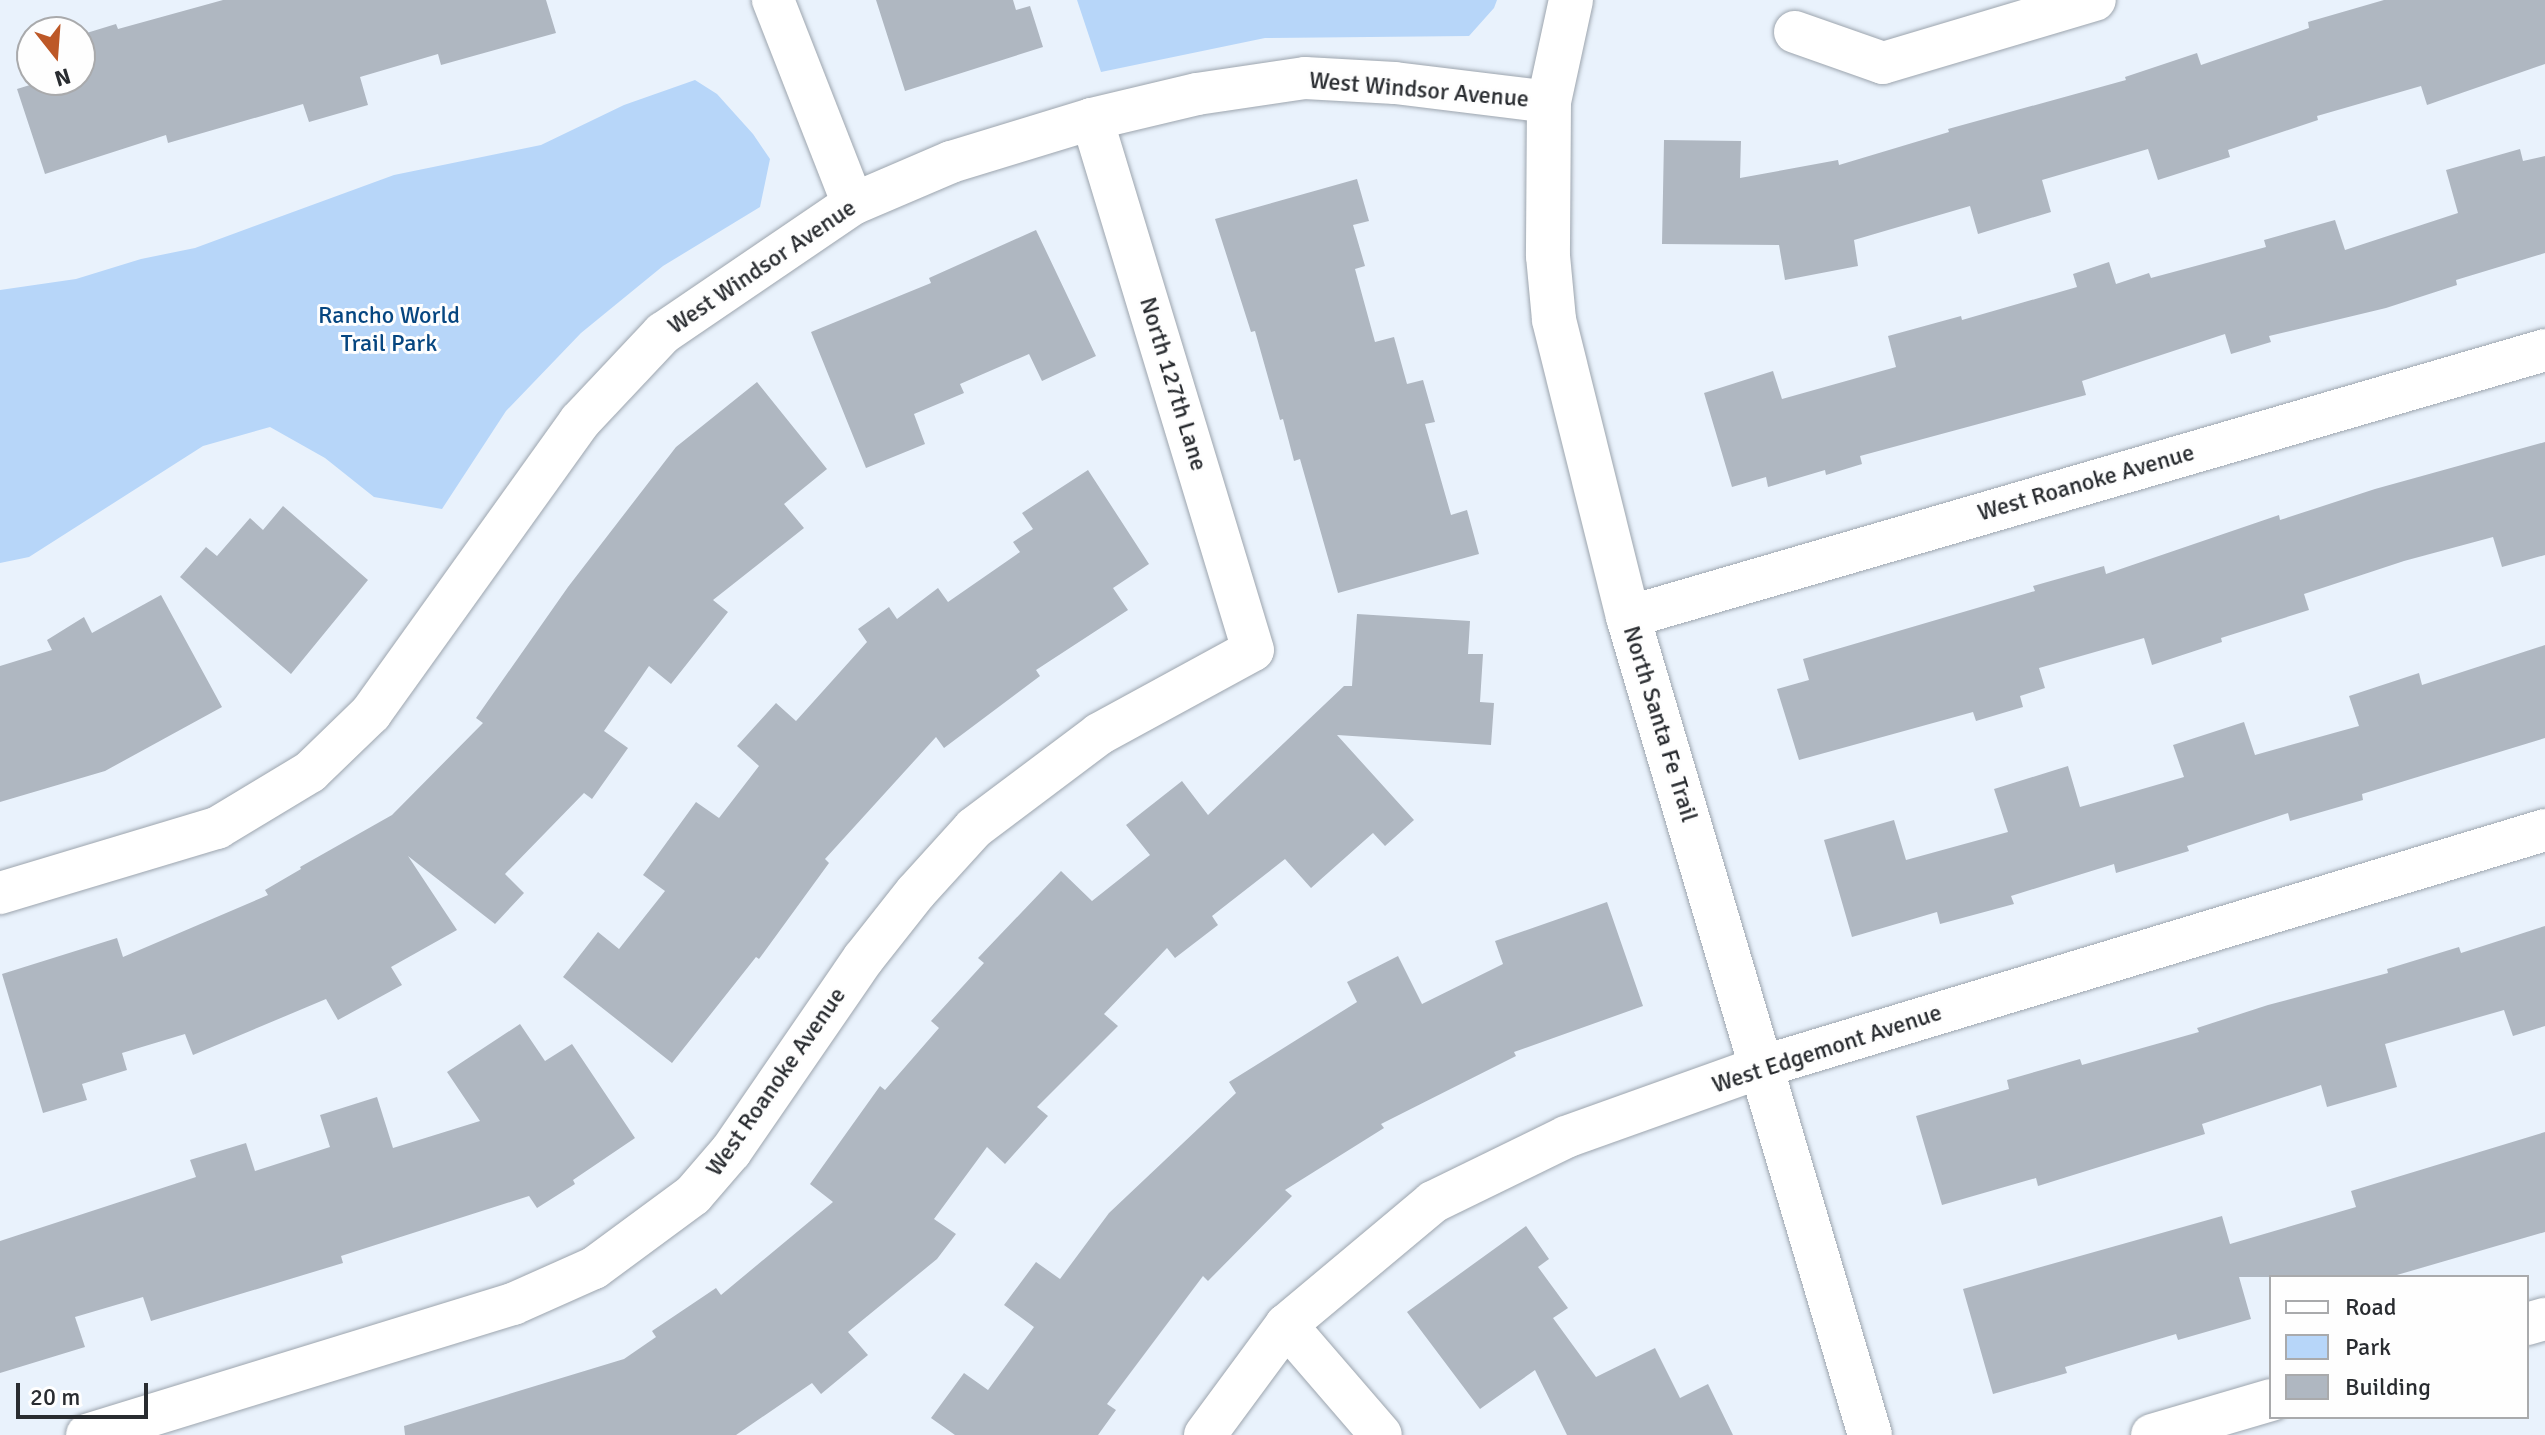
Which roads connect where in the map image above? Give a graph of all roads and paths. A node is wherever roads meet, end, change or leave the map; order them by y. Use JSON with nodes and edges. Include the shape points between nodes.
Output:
{"nodes":[{"id":1,"x":773,"y":0,"type":"edge"},
{"id":2,"x":1571,"y":0,"type":"edge"},
{"id":3,"x":2095,"y":0,"type":"edge"},
{"id":4,"x":1795,"y":32,"type":"dead end"},
{"id":5,"x":1549,"y":102,"type":"junction"},
{"id":6,"x":1092,"y":119,"type":"junction"},
{"id":7,"x":853,"y":204,"type":"junction"},
{"id":8,"x":2545,"y":350,"type":"edge"},
{"id":9,"x":1628,"y":617,"type":"junction"},
{"id":10,"x":1253,"y":650,"type":"joint"},
{"id":11,"x":2545,"y":830,"type":"edge"},
{"id":12,"x":0,"y":893,"type":"edge"},
{"id":13,"x":1761,"y":1067,"type":"junction"},
{"id":14,"x":1286,"y":1325,"type":"junction"},
{"id":15,"x":2269,"y":1401,"type":"edge"},
{"id":16,"x":87,"y":1435,"type":"edge"},
{"id":17,"x":1205,"y":1435,"type":"edge"},
{"id":18,"x":1381,"y":1435,"type":"edge"},
{"id":19,"x":1870,"y":1435,"type":"edge"},
{"id":20,"x":2152,"y":1435,"type":"edge"}],
"edges":[{"from":1,"to":7,"type":"street"},
{"from":2,"to":5,"type":"street","name":"North Santa Fe Trail"},
{"from":3,"to":4,"type":"street","via":[[1883,63]]},
{"from":5,"to":6,"type":"street","name":"West Windsor Avenue","via":[[1305,78],[1197,94]]},
{"from":5,"to":9,"type":"street","name":"North Santa Fe Trail","via":[[1548,256],[1554,320]]},
{"from":6,"to":7,"type":"street","name":"West Windsor Avenue","via":[[951,162]]},
{"from":6,"to":10,"type":"street","name":"North 127th Lane"},
{"from":7,"to":12,"type":"street","name":"West Windsor Avenue","via":[[663,333],[580,421],[371,713],[310,772],[217,828]]},
{"from":8,"to":9,"type":"street","name":"West Roanoke Avenue"},
{"from":9,"to":13,"type":"street","name":"North Santa Fe Trail"},
{"from":10,"to":16,"type":"street","name":"West Roanoke Avenue","via":[[1099,734],[974,828],[863,959],[703,1184],[594,1268],[513,1304]]},
{"from":11,"to":13,"type":"street","name":"West Edgemont Avenue"},
{"from":13,"to":14,"type":"street","name":"West Edgemont Avenue","via":[[1566,1137],[1433,1202]]},
{"from":13,"to":19,"type":"street","name":"North Santa Fe Trail"},
{"from":14,"to":17,"type":"street","name":"West Edgemont Avenue"},
{"from":14,"to":18,"type":"street"},
{"from":15,"to":20,"type":"street"}]}
